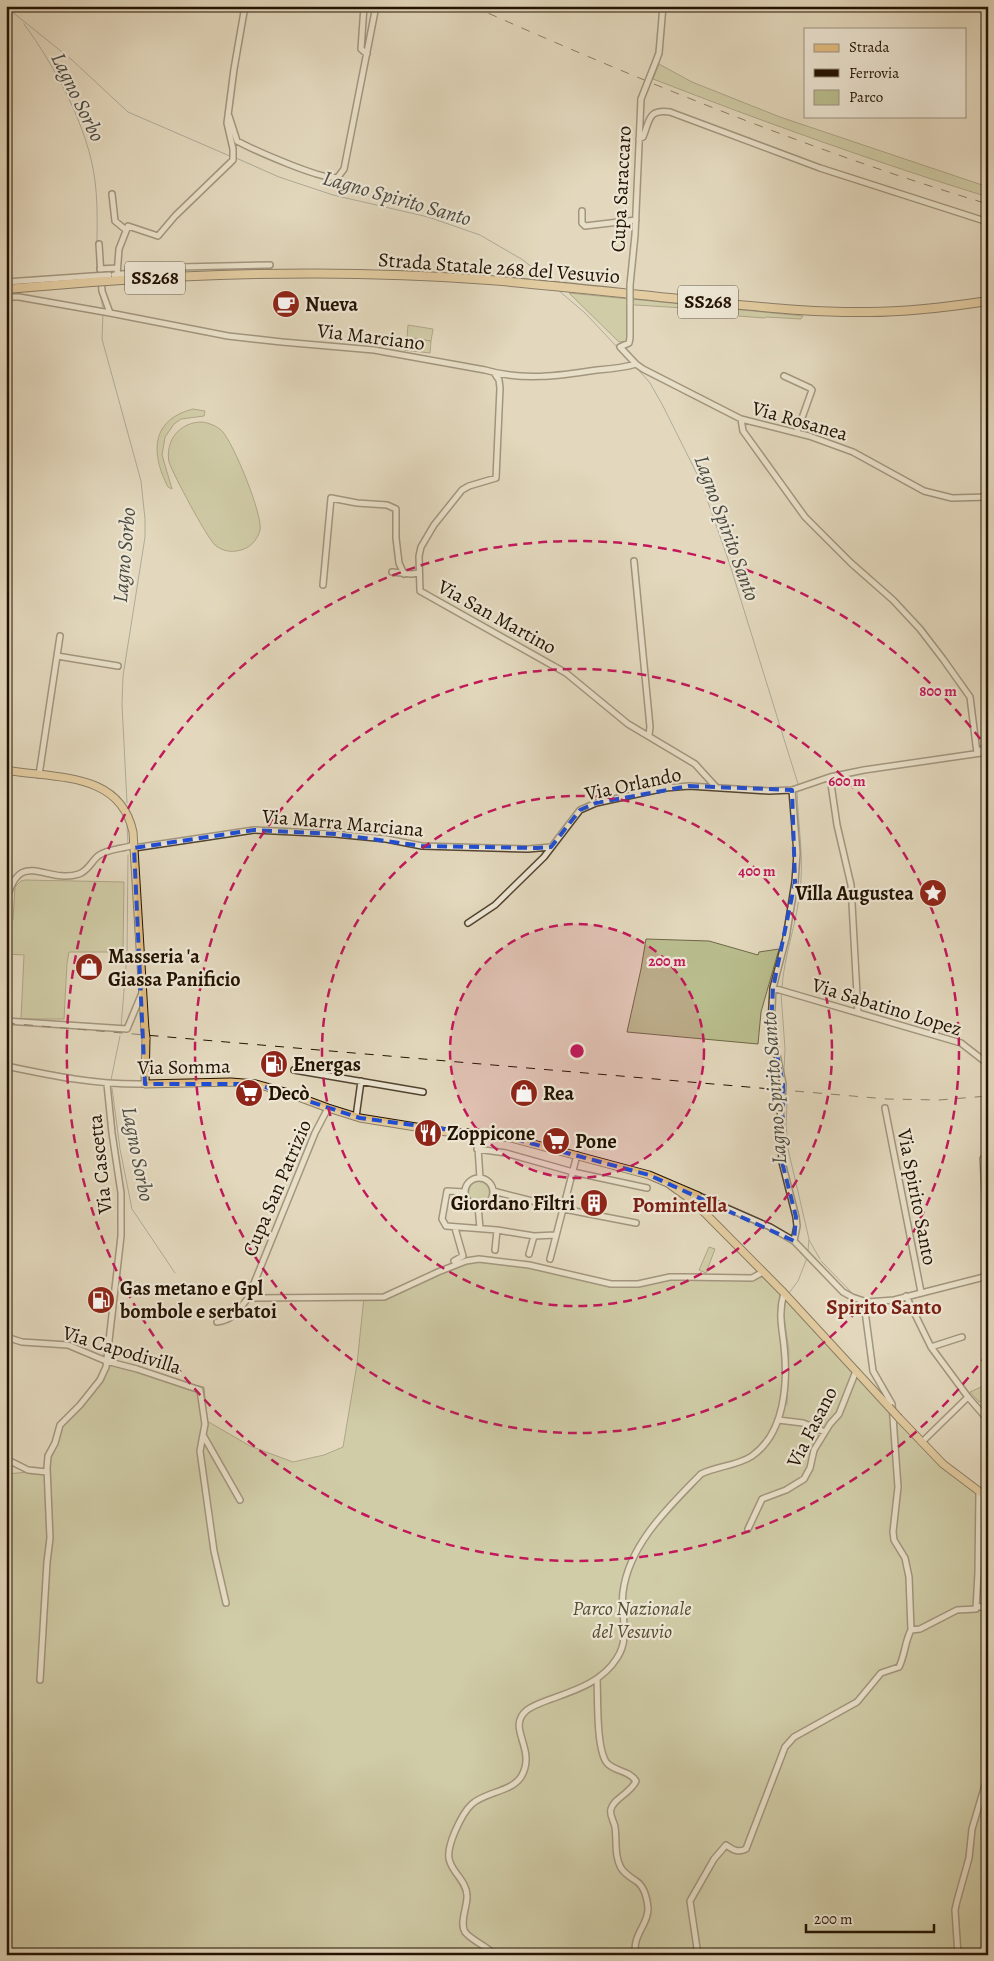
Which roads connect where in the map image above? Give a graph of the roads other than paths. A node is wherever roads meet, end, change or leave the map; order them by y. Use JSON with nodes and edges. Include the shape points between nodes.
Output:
{"nodes":[{"id":1,"x":245,"y":6,"type":"edge"},
{"id":2,"x":364,"y":6,"type":"edge"},
{"id":3,"x":376,"y":6,"type":"edge"},
{"id":4,"x":663,"y":6,"type":"edge"},
{"id":5,"x":366,"y":54,"type":"junction"},
{"id":6,"x":229,"y":116,"type":"junction"},
{"id":7,"x":639,"y":140,"type":"junction"},
{"id":8,"x":112,"y":194,"type":"dead end"},
{"id":9,"x":582,"y":211,"type":"dead end"},
{"id":10,"x":636,"y":220,"type":"junction"},
{"id":11,"x":988,"y":222,"type":"edge"},
{"id":12,"x":126,"y":230,"type":"junction"},
{"id":13,"x":99,"y":244,"type":"dead end"},
{"id":14,"x":270,"y":265,"type":"dead end"},
{"id":15,"x":117,"y":268,"type":"junction"},
{"id":16,"x":100,"y":270,"type":"junction"},
{"id":17,"x":117,"y":275,"type":"junction"},
{"id":18,"x":108,"y":278,"type":"junction"},
{"id":19,"x":92,"y":279,"type":"junction"},
{"id":20,"x":6,"y":282,"type":"edge"},
{"id":21,"x":6,"y":289,"type":"edge"},
{"id":22,"x":6,"y":297,"type":"edge"},
{"id":23,"x":988,"y":302,"type":"edge"},
{"id":24,"x":110,"y":312,"type":"junction"},
{"id":25,"x":636,"y":364,"type":"junction"},
{"id":26,"x":495,"y":374,"type":"junction"},
{"id":27,"x":784,"y":376,"type":"dead end"},
{"id":28,"x":741,"y":419,"type":"junction"},
{"id":29,"x":797,"y":432,"type":"junction"},
{"id":30,"x":988,"y":497,"type":"edge"},
{"id":31,"x":634,"y":562,"type":"dead end"},
{"id":32,"x":392,"y":572,"type":"dead end"},
{"id":33,"x":419,"y":573,"type":"junction"},
{"id":34,"x":404,"y":574,"type":"junction"},
{"id":35,"x":324,"y":585,"type":"dead end"},
{"id":36,"x":60,"y":636,"type":"dead end"},
{"id":37,"x":57,"y":656,"type":"junction"},
{"id":38,"x":118,"y":666,"type":"dead end"},
{"id":39,"x":649,"y":735,"type":"junction"},
{"id":40,"x":988,"y":746,"type":"edge"},
{"id":41,"x":988,"y":752,"type":"edge"},
{"id":42,"x":976,"y":753,"type":"junction"},
{"id":43,"x":6,"y":770,"type":"edge"},
{"id":44,"x":39,"y":775,"type":"junction"},
{"id":45,"x":830,"y":777,"type":"junction"},
{"id":46,"x":716,"y":787,"type":"junction"},
{"id":47,"x":792,"y":790,"type":"junction"},
{"id":48,"x":551,"y":847,"type":"junction"},
{"id":49,"x":134,"y":848,"type":"junction"},
{"id":50,"x":120,"y":849,"type":"junction"},
{"id":51,"x":6,"y":903,"type":"edge"},
{"id":52,"x":468,"y":923,"type":"dead end"},
{"id":53,"x":772,"y":988,"type":"junction"},
{"id":54,"x":143,"y":993,"type":"junction"},
{"id":55,"x":858,"y":1013,"type":"junction"},
{"id":56,"x":6,"y":1021,"type":"edge"},
{"id":57,"x":988,"y":1064,"type":"edge"},
{"id":58,"x":6,"y":1066,"type":"edge"},
{"id":59,"x":294,"y":1070,"type":"dead end"},
{"id":60,"x":360,"y":1081,"type":"junction"},
{"id":61,"x":107,"y":1084,"type":"junction"},
{"id":62,"x":145,"y":1084,"type":"junction"},
{"id":63,"x":423,"y":1092,"type":"dead end"},
{"id":64,"x":328,"y":1108,"type":"junction"},
{"id":65,"x":885,"y":1108,"type":"dead end"},
{"id":66,"x":356,"y":1117,"type":"junction"},
{"id":67,"x":477,"y":1132,"type":"junction"},
{"id":68,"x":477,"y":1149,"type":"junction"},
{"id":69,"x":577,"y":1155,"type":"junction"},
{"id":70,"x":983,"y":1159,"type":"dead end"},
{"id":71,"x":573,"y":1172,"type":"junction"},
{"id":72,"x":480,"y":1178,"type":"junction"},
{"id":73,"x":647,"y":1188,"type":"dead end"},
{"id":74,"x":493,"y":1191,"type":"junction"},
{"id":75,"x":464,"y":1192,"type":"junction"},
{"id":76,"x":696,"y":1199,"type":"junction"},
{"id":77,"x":478,"y":1206,"type":"junction"},
{"id":78,"x":564,"y":1209,"type":"junction"},
{"id":79,"x":636,"y":1223,"type":"dead end"},
{"id":80,"x":455,"y":1228,"type":"junction"},
{"id":81,"x":480,"y":1228,"type":"junction"},
{"id":82,"x":497,"y":1230,"type":"junction"},
{"id":83,"x":556,"y":1235,"type":"junction"},
{"id":84,"x":534,"y":1236,"type":"junction"},
{"id":85,"x":794,"y":1241,"type":"junction"},
{"id":86,"x":988,"y":1243,"type":"edge"},
{"id":87,"x":495,"y":1250,"type":"dead end"},
{"id":88,"x":529,"y":1254,"type":"dead end"},
{"id":89,"x":550,"y":1259,"type":"dead end"},
{"id":90,"x":454,"y":1260,"type":"dead end"},
{"id":91,"x":763,"y":1272,"type":"junction"},
{"id":92,"x":988,"y":1276,"type":"edge"},
{"id":93,"x":921,"y":1292,"type":"junction"},
{"id":94,"x":784,"y":1293,"type":"junction"},
{"id":95,"x":906,"y":1296,"type":"junction"},
{"id":96,"x":248,"y":1298,"type":"junction"},
{"id":97,"x":867,"y":1302,"type":"junction"},
{"id":98,"x":217,"y":1322,"type":"dead end"},
{"id":99,"x":6,"y":1337,"type":"edge"},
{"id":100,"x":962,"y":1337,"type":"dead end"},
{"id":101,"x":931,"y":1347,"type":"junction"},
{"id":102,"x":106,"y":1361,"type":"junction"},
{"id":103,"x":856,"y":1371,"type":"junction"},
{"id":104,"x":968,"y":1397,"type":"junction"},
{"id":105,"x":778,"y":1420,"type":"junction"},
{"id":106,"x":988,"y":1420,"type":"edge"},
{"id":107,"x":825,"y":1432,"type":"junction"},
{"id":108,"x":203,"y":1434,"type":"junction"},
{"id":109,"x":922,"y":1442,"type":"junction"},
{"id":110,"x":6,"y":1459,"type":"edge"},
{"id":111,"x":47,"y":1472,"type":"junction"},
{"id":112,"x":979,"y":1491,"type":"junction"},
{"id":113,"x":988,"y":1498,"type":"edge"},
{"id":114,"x":240,"y":1500,"type":"dead end"},
{"id":115,"x":748,"y":1529,"type":"dead end"},
{"id":116,"x":226,"y":1603,"type":"dead end"},
{"id":117,"x":977,"y":1606,"type":"junction"},
{"id":118,"x":988,"y":1609,"type":"edge"},
{"id":119,"x":912,"y":1630,"type":"junction"},
{"id":120,"x":597,"y":1679,"type":"junction"},
{"id":121,"x":40,"y":1680,"type":"dead end"},
{"id":122,"x":988,"y":1775,"type":"edge"},
{"id":123,"x":495,"y":1955,"type":"edge"},
{"id":124,"x":636,"y":1955,"type":"edge"},
{"id":125,"x":698,"y":1955,"type":"edge"},
{"id":126,"x":958,"y":1955,"type":"edge"}],
"edges":[{"from":1,"to":6,"type":"street"},
{"from":2,"to":5,"type":"street","via":[[361,49]]},
{"from":3,"to":5,"type":"street"},
{"from":4,"to":7,"type":"street","name":"Cupa Saraccaro","bridge":true,"via":[[659,53],[641,99]]},
{"from":5,"to":6,"type":"street","via":[[344,169],[338,177],[331,179],[318,175],[237,141]]},
{"from":6,"to":12,"type":"street","via":[[228,131],[233,149],[231,163],[158,236],[130,225]]},
{"from":7,"to":10,"type":"street","name":"Cupa Saraccaro"},
{"from":7,"to":11,"type":"street","via":[[652,115],[670,112],[812,165]]},
{"from":8,"to":12,"type":"street","via":[[115,221]]},
{"from":9,"to":10,"type":"street","via":[[585,226]]},
{"from":10,"to":25,"type":"street","name":"Cupa Saraccaro","bridge":true,"via":[[630,285],[630,341],[620,347]]},
{"from":12,"to":15,"type":"street"},
{"from":13,"to":16,"type":"street"},
{"from":14,"to":17,"type":"street","via":[[180,267]]},
{"from":15,"to":16,"type":"street"},
{"from":15,"to":17,"type":"street"},
{"from":16,"to":24,"type":"street","via":[[102,291]]},
{"from":17,"to":18,"type":"street"},
{"from":18,"to":19,"type":"highway","name":"Strada Statale 268 del Vesuvio","number":"SS268","bridge":true},
{"from":18,"to":23,"type":"highway","name":"Strada Statale 268 del Vesuvio","number":"SS268","via":[[282,273],[409,275],[842,312],[913,310]]},
{"from":19,"to":20,"type":"street"},
{"from":19,"to":21,"type":"highway","name":"Strada Statale 268 del Vesuvio","number":"SS268"},
{"from":22,"to":24,"type":"street","name":"Via Marciano"},
{"from":24,"to":26,"type":"street","name":"Via Marciano","via":[[228,336],[392,352]]},
{"from":25,"to":26,"type":"street","name":"Via Marciano","via":[[556,377]]},
{"from":25,"to":28,"type":"street","name":"Via Rosanea"},
{"from":26,"to":33,"type":"street","name":"Via San Martino","via":[[500,388],[496,478],[469,486],[451,503],[421,547]]},
{"from":27,"to":29,"type":"street","via":[[812,390]]},
{"from":28,"to":29,"type":"street","name":"Via Rosanea"},
{"from":28,"to":42,"type":"street","via":[[743,431],[805,517],[920,629],[970,697]]},
{"from":29,"to":30,"type":"street","name":"Via Rosanea","via":[[853,452],[924,491],[952,498]]},
{"from":31,"to":39,"type":"street"},
{"from":32,"to":34,"type":"street"},
{"from":33,"to":34,"type":"street"},
{"from":33,"to":39,"type":"street","name":"Via San Martino","via":[[421,592],[566,673],[628,724]]},
{"from":34,"to":35,"type":"street","via":[[399,563],[396,509],[331,498]]},
{"from":36,"to":37,"type":"street"},
{"from":37,"to":38,"type":"street"},
{"from":37,"to":44,"type":"street"},
{"from":39,"to":46,"type":"street","name":"Via San Martino","via":[[694,764]]},
{"from":40,"to":42,"type":"street"},
{"from":41,"to":42,"type":"street","name":"Via Orlando"},
{"from":42,"to":45,"type":"street","name":"Via Orlando"},
{"from":43,"to":44,"type":"main road"},
{"from":44,"to":49,"type":"main road","via":[[86,782],[108,792],[125,810]]},
{"from":45,"to":47,"type":"street","name":"Via Orlando"},
{"from":45,"to":55,"type":"street","via":[[837,825],[852,885]]},
{"from":46,"to":47,"type":"street","name":"Via Orlando"},
{"from":46,"to":48,"type":"street","name":"Via Orlando","via":[[665,788],[588,806],[575,815]]},
{"from":47,"to":53,"type":"street","via":[[797,853],[795,882],[786,938]]},
{"from":48,"to":49,"type":"street","name":"Via Marra Marciana","via":[[422,846],[386,839],[254,830]]},
{"from":48,"to":52,"type":"street","name":"Via Orlando","via":[[495,905]]},
{"from":49,"to":50,"type":"street"},
{"from":49,"to":50,"type":"street","via":[[130,851]]},
{"from":49,"to":54,"type":"main road"},
{"from":50,"to":51,"type":"street","via":[[100,854],[78,875],[22,873],[12,882]]},
{"from":53,"to":55,"type":"street","name":"Via Sabatino Lopez"},
{"from":53,"to":85,"type":"street","via":[[771,1025],[784,1084],[780,1120],[782,1162],[796,1217]]},
{"from":54,"to":56,"type":"street","via":[[127,1029]]},
{"from":54,"to":62,"type":"main road"},
{"from":55,"to":57,"type":"street","name":"Via Sabatino Lopez","via":[[961,1043]]},
{"from":58,"to":61,"type":"street","name":"Via Somma"},
{"from":59,"to":60,"type":"street"},
{"from":60,"to":63,"type":"street"},
{"from":60,"to":66,"type":"street"},
{"from":61,"to":62,"type":"street","name":"Via Somma"},
{"from":61,"to":102,"type":"street","name":"Via Cascetta","via":[[122,1193],[121,1236]]},
{"from":62,"to":64,"type":"main road","name":"Via Somma","via":[[256,1084]]},
{"from":64,"to":66,"type":"main road","name":"Via Somma"},
{"from":64,"to":96,"type":"street","name":"Cupa San Patrizio"},
{"from":65,"to":93,"type":"street","name":"Via Spirito Santo"},
{"from":66,"to":67,"type":"main road","name":"Via Somma","via":[[447,1132]]},
{"from":67,"to":68,"type":"street"},
{"from":67,"to":69,"type":"main road","name":"Via Somma"},
{"from":68,"to":71,"type":"street"},
{"from":68,"to":72,"type":"street"},
{"from":69,"to":71,"type":"street"},
{"from":69,"to":76,"type":"main road","name":"Via Somma","via":[[640,1172]]},
{"from":70,"to":86,"type":"street"},
{"from":71,"to":73,"type":"street"},
{"from":71,"to":78,"type":"street"},
{"from":72,"to":74,"type":"street","via":[[487,1180]]},
{"from":72,"to":75,"type":"street","via":[[467,1183]]},
{"from":74,"to":77,"type":"street","via":[[490,1200]]},
{"from":74,"to":78,"type":"street"},
{"from":75,"to":77,"type":"street","via":[[470,1204]]},
{"from":75,"to":80,"type":"street","via":[[447,1190],[442,1219],[446,1226]]},
{"from":76,"to":85,"type":"street","name":"Via Spirito Santo","via":[[709,1200]]},
{"from":76,"to":91,"type":"main road"},
{"from":77,"to":81,"type":"street"},
{"from":78,"to":79,"type":"street"},
{"from":78,"to":83,"type":"street"},
{"from":80,"to":81,"type":"street"},
{"from":80,"to":90,"type":"street","via":[[463,1256]]},
{"from":81,"to":82,"type":"street"},
{"from":82,"to":84,"type":"street"},
{"from":82,"to":87,"type":"street"},
{"from":83,"to":84,"type":"street"},
{"from":83,"to":89,"type":"street"},
{"from":84,"to":88,"type":"street"},
{"from":85,"to":97,"type":"street","name":"Via Spirito Santo","via":[[843,1292]]},
{"from":91,"to":94,"type":"main road"},
{"from":91,"to":96,"type":"street","via":[[752,1278],[670,1277],[638,1284],[611,1284],[529,1265],[479,1259],[466,1261],[384,1297]]},
{"from":92,"to":93,"type":"street","name":"Via Spirito Santo"},
{"from":93,"to":95,"type":"street","name":"Via Spirito Santo"},
{"from":94,"to":103,"type":"main road"},
{"from":94,"to":105,"type":"street","via":[[780,1314],[786,1373]]},
{"from":95,"to":97,"type":"street","name":"Via Spirito Santo"},
{"from":95,"to":101,"type":"street"},
{"from":96,"to":98,"type":"street","name":"Cupa San Patrizio","via":[[227,1321]]},
{"from":97,"to":119,"type":"street","via":[[865,1311],[873,1371],[892,1404],[898,1487],[893,1532],[905,1558],[909,1577]]},
{"from":99,"to":102,"type":"street","name":"Via Capodivilla","via":[[22,1342],[68,1345]]},
{"from":100,"to":101,"type":"street"},
{"from":101,"to":104,"type":"street"},
{"from":102,"to":108,"type":"street","name":"Via Capodivilla","via":[[200,1390],[205,1424]]},
{"from":102,"to":111,"type":"street","name":"Via Cascetta","via":[[100,1380],[60,1425],[56,1444],[48,1456]]},
{"from":103,"to":107,"type":"street","name":"Via Fasano","via":[[839,1414]]},
{"from":103,"to":109,"type":"main road","bridge":true},
{"from":104,"to":106,"type":"street"},
{"from":104,"to":109,"type":"street"},
{"from":105,"to":107,"type":"street","via":[[803,1423]]},
{"from":105,"to":120,"type":"street","via":[[762,1447],[751,1456],[701,1474],[656,1521],[635,1557],[624,1587],[625,1637],[622,1650]]},
{"from":107,"to":115,"type":"street","name":"Via Fasano","via":[[804,1479],[762,1499]]},
{"from":108,"to":114,"type":"street"},
{"from":108,"to":116,"type":"street","via":[[200,1451],[204,1483]]},
{"from":109,"to":112,"type":"main road","via":[[943,1464]]},
{"from":110,"to":111,"type":"street","via":[[28,1470]]},
{"from":111,"to":121,"type":"street","name":"Via Cascetta","via":[[50,1538]]},
{"from":112,"to":113,"type":"main road"},
{"from":112,"to":117,"type":"street"},
{"from":117,"to":118,"type":"street"},
{"from":117,"to":119,"type":"street","via":[[973,1610],[957,1610],[937,1622]]},
{"from":119,"to":125,"type":"street","via":[[899,1667],[881,1673],[857,1702],[794,1737],[785,1747],[746,1849],[735,1851],[726,1845],[714,1859],[690,1901]]},
{"from":120,"to":123,"type":"street","via":[[522,1715],[518,1725],[527,1756],[520,1777],[470,1806],[451,1842],[450,1862],[467,1893],[463,1927]]},
{"from":120,"to":124,"type":"street","via":[[601,1750],[608,1764],[633,1776],[636,1781],[632,1789],[613,1804],[610,1812],[615,1826],[617,1859],[622,1869],[644,1891],[648,1910],[635,1942]]},
{"from":122,"to":126,"type":"street","via":[[972,1829],[969,1858],[955,1910]]}]}
